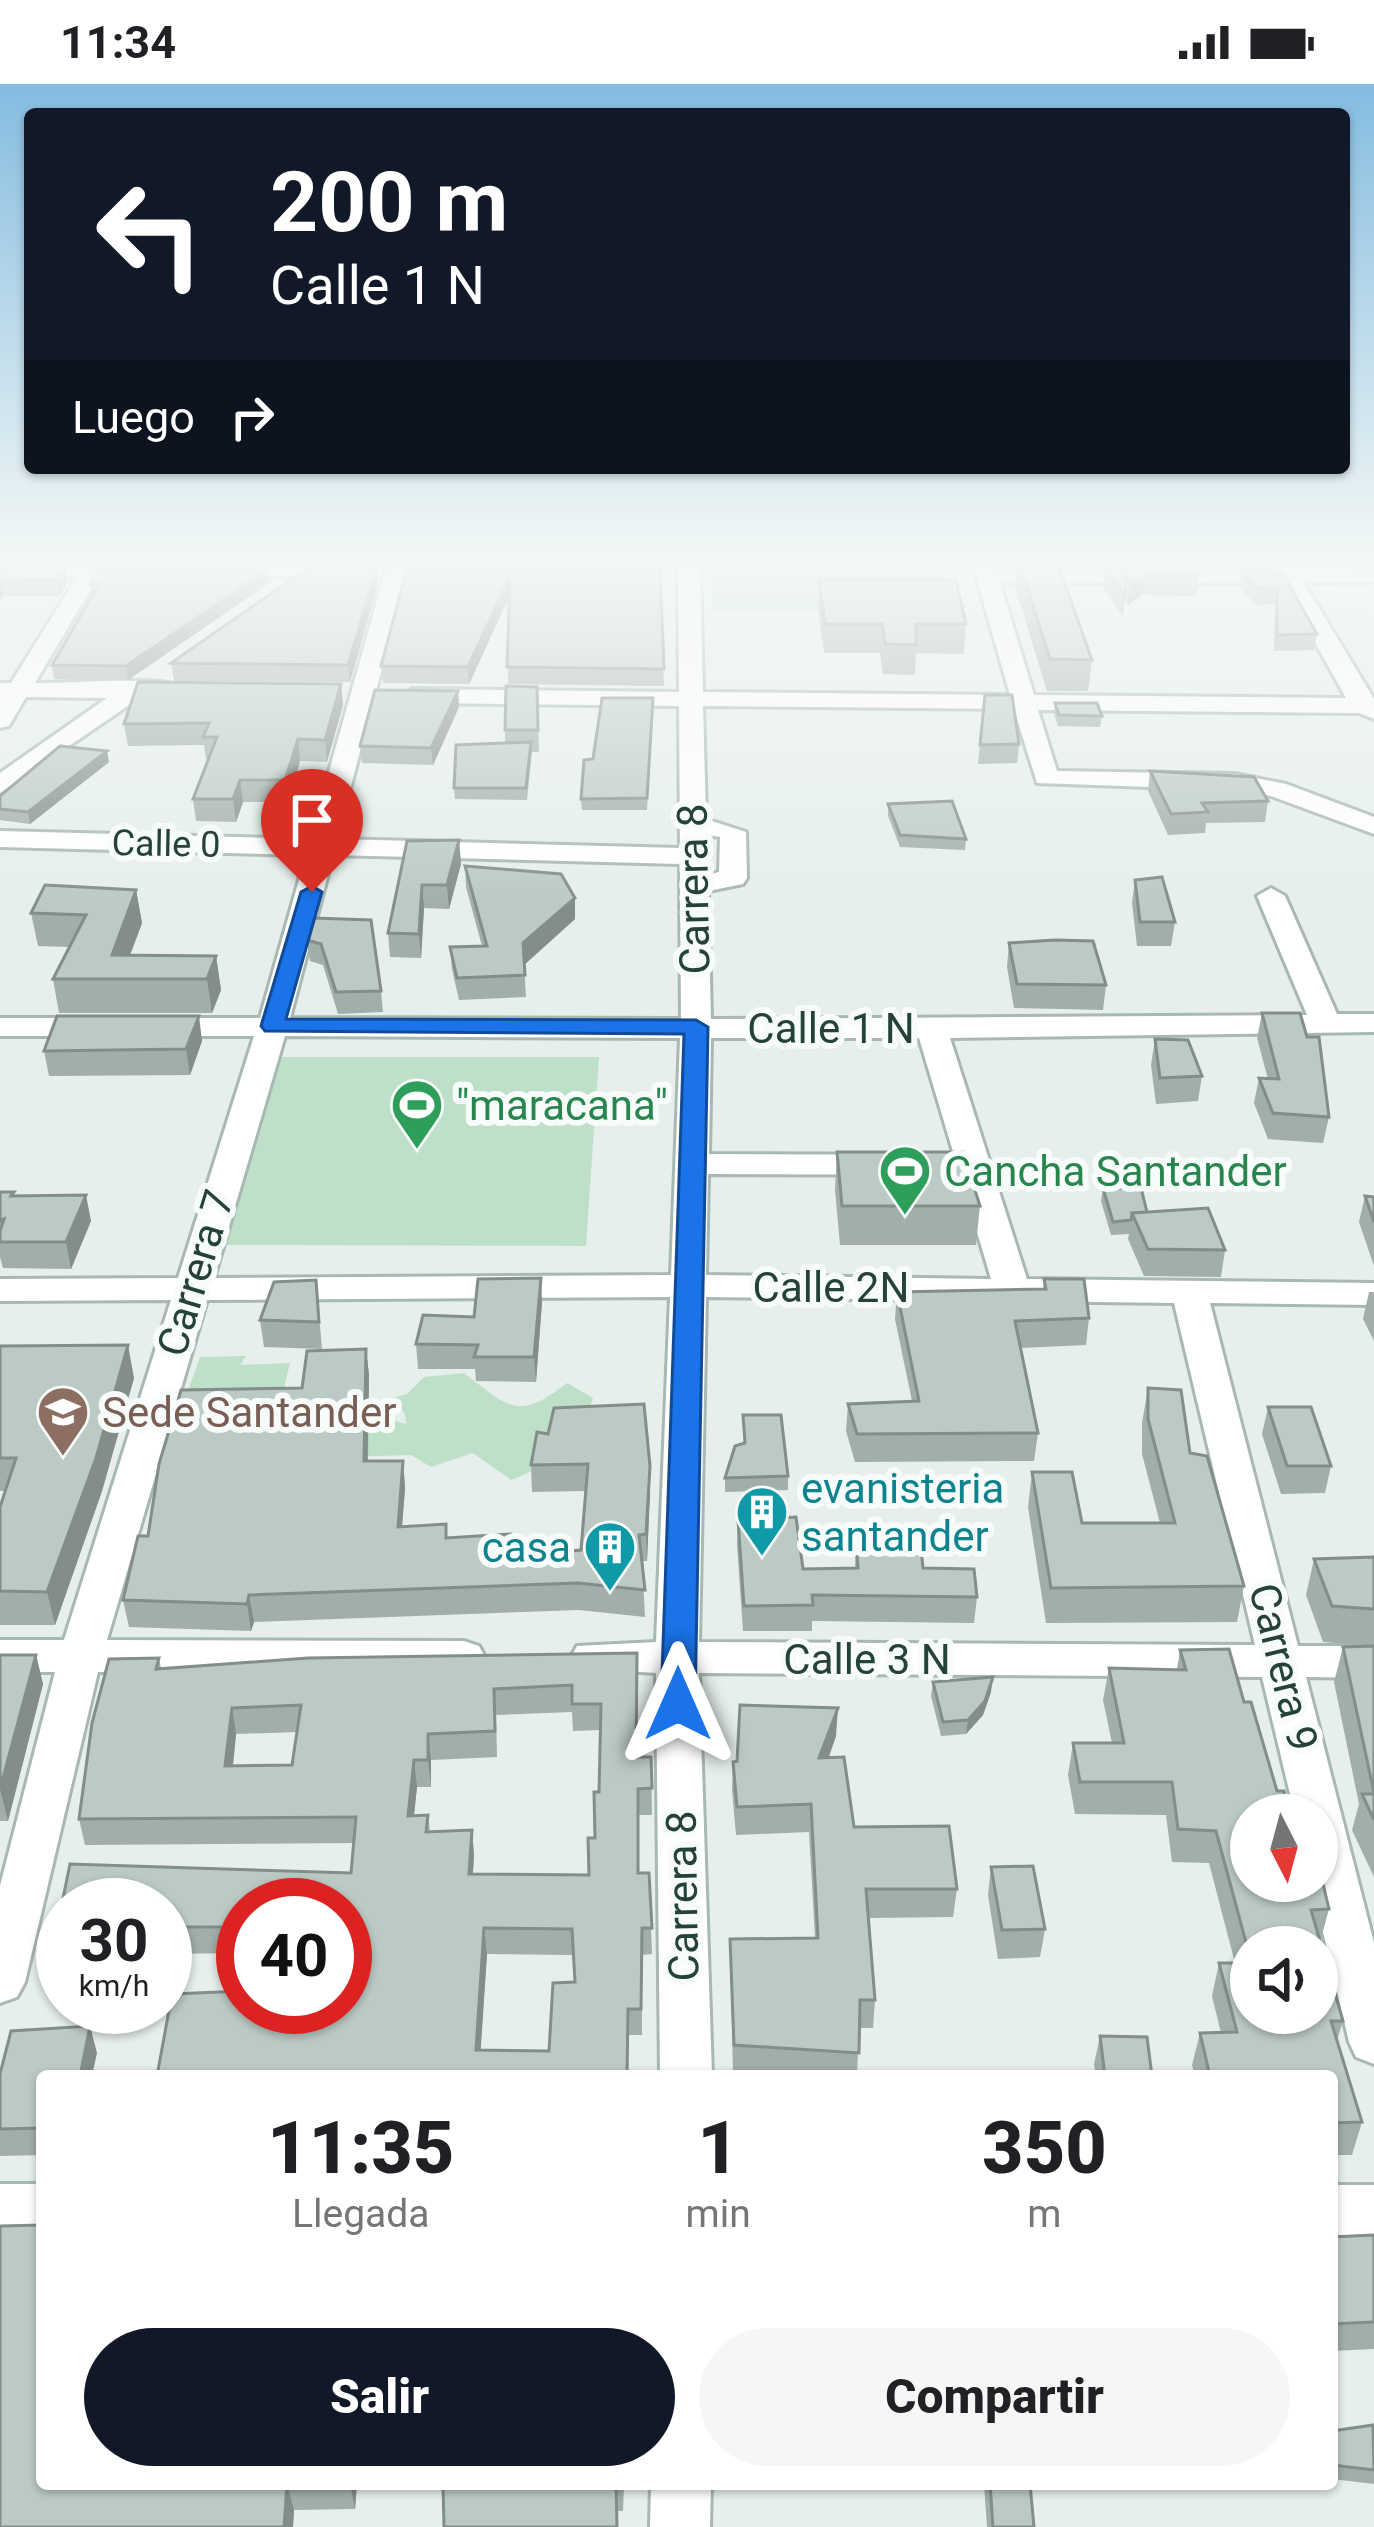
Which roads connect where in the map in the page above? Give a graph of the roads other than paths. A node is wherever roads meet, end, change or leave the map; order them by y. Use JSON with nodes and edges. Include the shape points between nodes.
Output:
{"nodes":[{"id":1,"x":151,"y":679,"type":"edge"},
{"id":2,"x":356,"y":679,"type":"edge"},
{"id":3,"x":687,"y":679,"type":"edge"},
{"id":4,"x":1018,"y":679,"type":"edge"},
{"id":5,"x":1352,"y":679,"type":"edge"},
{"id":6,"x":9,"y":690,"type":"edge"},
{"id":7,"x":134,"y":691,"type":"junction"},
{"id":8,"x":202,"y":693,"type":"edge"},
{"id":9,"x":349,"y":695,"type":"junction"},
{"id":10,"x":688,"y":699,"type":"junction"},
{"id":11,"x":1025,"y":701,"type":"junction"},
{"id":12,"x":1370,"y":708,"type":"edge"},
{"id":13,"x":0,"y":721,"type":"edge"},
{"id":14,"x":0,"y":785,"type":"edge"},
{"id":15,"x":691,"y":824,"type":"junction"},
{"id":16,"x":1374,"y":826,"type":"edge"},
{"id":17,"x":0,"y":839,"type":"edge"},
{"id":18,"x":325,"y":847,"type":"junction"},
{"id":19,"x":692,"y":856,"type":"junction"},
{"id":20,"x":693,"y":886,"type":"junction"},
{"id":21,"x":1271,"y":896,"type":"dead end"},
{"id":22,"x":1326,"y":1023,"type":"junction"},
{"id":23,"x":1374,"y":1023,"type":"edge"},
{"id":24,"x":273,"y":1026,"type":"junction"},
{"id":25,"x":0,"y":1027,"type":"edge"},
{"id":26,"x":696,"y":1027,"type":"junction"},
{"id":27,"x":932,"y":1029,"type":"junction"},
{"id":28,"x":692,"y":1164,"type":"junction"},
{"id":29,"x":975,"y":1165,"type":"junction"},
{"id":30,"x":688,"y":1286,"type":"junction"},
{"id":31,"x":189,"y":1287,"type":"junction"},
{"id":32,"x":1012,"y":1288,"type":"junction"},
{"id":33,"x":0,"y":1290,"type":"edge"},
{"id":34,"x":1190,"y":1292,"type":"junction"},
{"id":35,"x":1374,"y":1294,"type":"edge"},
{"id":36,"x":0,"y":1655,"type":"edge"},
{"id":37,"x":81,"y":1655,"type":"junction"},
{"id":38,"x":510,"y":1657,"type":"edge"},
{"id":39,"x":558,"y":1657,"type":"edge"},
{"id":40,"x":677,"y":1658,"type":"junction"},
{"id":41,"x":1374,"y":1662,"type":"edge"},
{"id":42,"x":1284,"y":1663,"type":"junction"},
{"id":43,"x":0,"y":1982,"type":"edge"},
{"id":44,"x":1374,"y":2042,"type":"edge"},
{"id":45,"x":686,"y":2070,"type":"edge"},
{"id":46,"x":0,"y":2209,"type":"edge"},
{"id":47,"x":36,"y":2210,"type":"edge"},
{"id":48,"x":1338,"y":2210,"type":"edge"},
{"id":49,"x":1374,"y":2210,"type":"edge"},
{"id":50,"x":681,"y":2490,"type":"edge"},
{"id":51,"x":680,"y":2527,"type":"edge"}],
"edges":[{"from":1,"to":7,"type":"street"},
{"from":2,"to":9,"type":"street","name":"Carrera 7"},
{"from":3,"to":10,"type":"street","name":"Carrera 8"},
{"from":4,"to":11,"type":"street"},
{"from":5,"to":12,"type":"street"},
{"from":6,"to":7,"type":"street"},
{"from":6,"to":13,"type":"street"},
{"from":7,"to":8,"type":"street"},
{"from":7,"to":14,"type":"street"},
{"from":9,"to":10,"type":"street"},
{"from":9,"to":18,"type":"street","name":"Carrera 7"},
{"from":10,"to":11,"type":"street"},
{"from":10,"to":15,"type":"street","name":"Carrera 8"},
{"from":11,"to":12,"type":"street"},
{"from":11,"to":16,"type":"street","via":[[1046,778],[1235,782],[1277,789]]},
{"from":15,"to":19,"type":"street","name":"Carrera 8"},
{"from":15,"to":20,"type":"street","via":[[733,832],[733,878]]},
{"from":17,"to":18,"type":"street","name":"Calle 0"},
{"from":18,"to":19,"type":"street","name":"Calle 0"},
{"from":18,"to":24,"type":"street","name":"Carrera 7"},
{"from":19,"to":20,"type":"street","name":"Carrera 8"},
{"from":20,"to":26,"type":"street","name":"Carrera 8"},
{"from":21,"to":22,"type":"street"},
{"from":22,"to":23,"type":"street","name":"Calle 1 N"},
{"from":22,"to":27,"type":"street","name":"Calle 1 N"},
{"from":24,"to":25,"type":"street","name":"Calle 1 N"},
{"from":24,"to":26,"type":"street","name":"Calle 1 N"},
{"from":24,"to":31,"type":"street","name":"Carrera 7"},
{"from":26,"to":27,"type":"street","name":"Calle 1 N"},
{"from":26,"to":28,"type":"street","name":"Carrera 8"},
{"from":27,"to":29,"type":"street"},
{"from":28,"to":29,"type":"street"},
{"from":28,"to":30,"type":"street","name":"Carrera 8"},
{"from":29,"to":32,"type":"street"},
{"from":30,"to":31,"type":"street","name":"Calle 2N"},
{"from":30,"to":32,"type":"street","name":"Calle 2N"},
{"from":30,"to":40,"type":"street","name":"Carrera 8"},
{"from":31,"to":33,"type":"street","name":"Calle 2N"},
{"from":31,"to":37,"type":"street","name":"Carrera 7"},
{"from":32,"to":34,"type":"street","name":"Calle 2N"},
{"from":34,"to":35,"type":"street","name":"Calle 2N"},
{"from":34,"to":42,"type":"street","name":"Carrera 9"},
{"from":36,"to":37,"type":"street"},
{"from":37,"to":38,"type":"street"},
{"from":37,"to":43,"type":"street","name":"Carrera 7"},
{"from":39,"to":40,"type":"street","name":"Calle 3 N"},
{"from":40,"to":42,"type":"street","name":"Calle 3 N"},
{"from":40,"to":45,"type":"street","name":"Carrera 8"},
{"from":41,"to":42,"type":"street","name":"Calle 3 N"},
{"from":42,"to":44,"type":"street","name":"Carrera 9"},
{"from":46,"to":47,"type":"street"},
{"from":48,"to":49,"type":"street"},
{"from":50,"to":51,"type":"street"}]}
